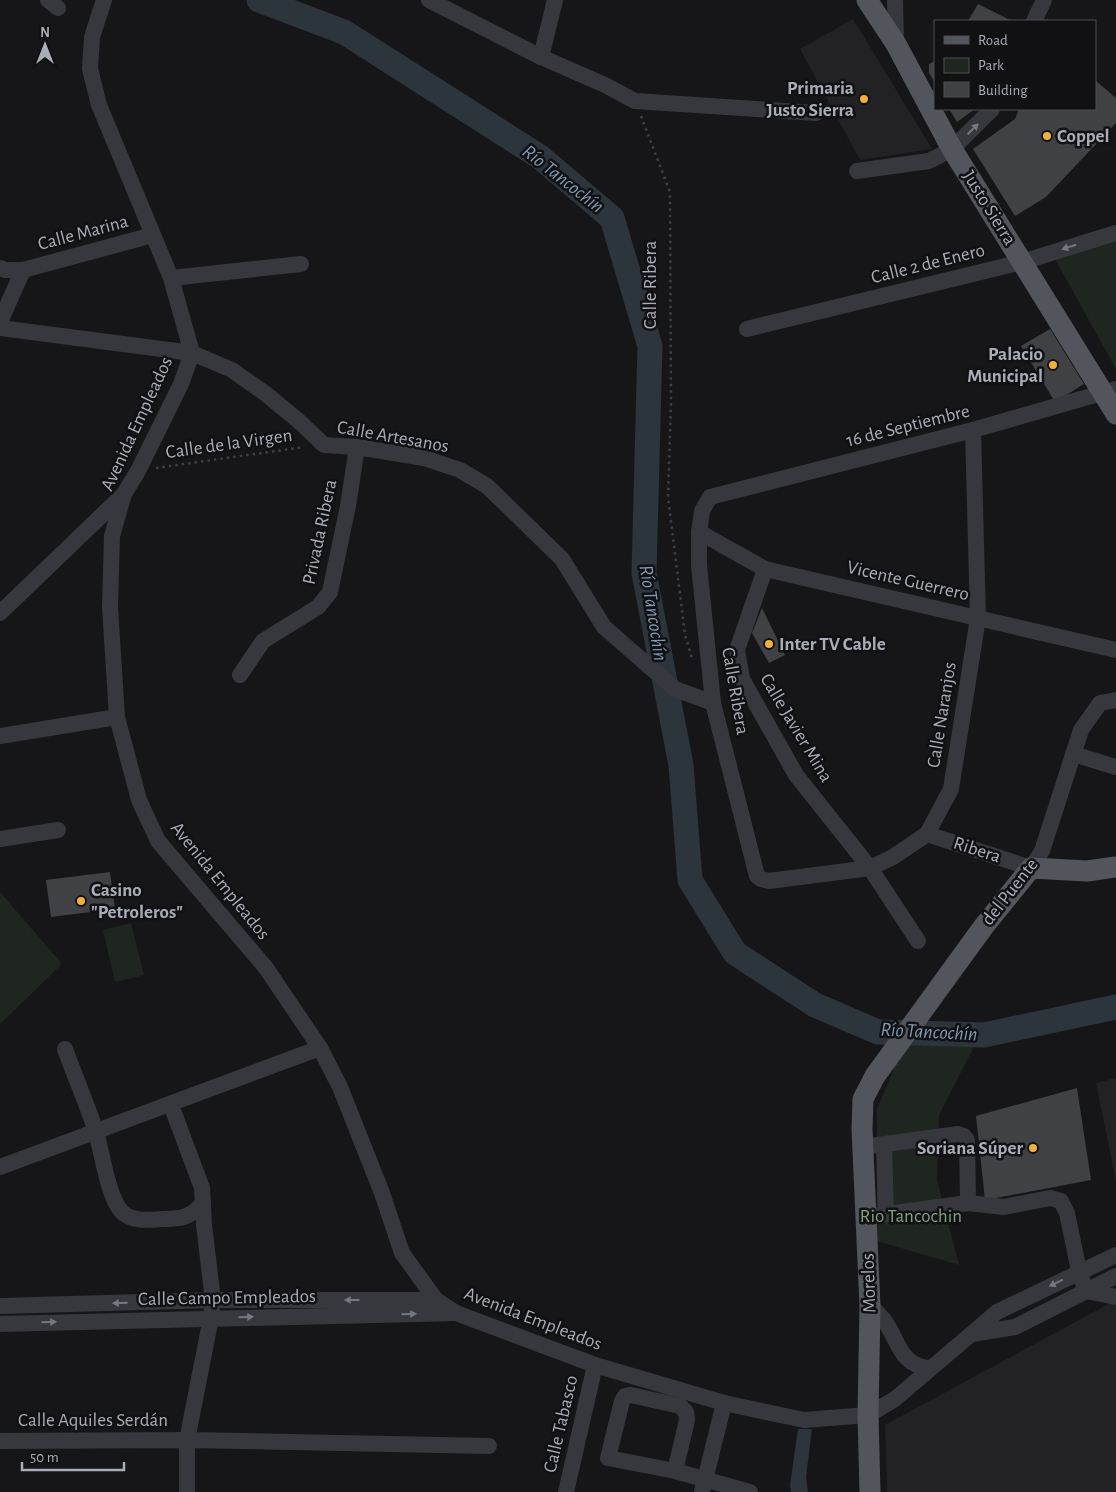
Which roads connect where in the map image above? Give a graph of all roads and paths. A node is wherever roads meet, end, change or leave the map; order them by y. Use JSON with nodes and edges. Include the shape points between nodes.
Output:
{"nodes":[{"id":1,"x":429,"y":0,"type":"edge"},
{"id":2,"x":554,"y":0,"type":"edge"},
{"id":3,"x":866,"y":0,"type":"edge"},
{"id":4,"x":895,"y":0,"type":"edge"},
{"id":5,"x":1044,"y":0,"type":"edge"},
{"id":6,"x":104,"y":1,"type":"edge"},
{"id":7,"x":1034,"y":20,"type":"edge"},
{"id":8,"x":896,"y":44,"type":"junction"},
{"id":9,"x":541,"y":57,"type":"junction"},
{"id":10,"x":635,"y":101,"type":"junction"},
{"id":11,"x":991,"y":110,"type":"edge"},
{"id":12,"x":816,"y":113,"type":"dead end"},
{"id":13,"x":952,"y":150,"type":"junction"},
{"id":14,"x":857,"y":171,"type":"dead end"},
{"id":15,"x":1116,"y":233,"type":"edge"},
{"id":16,"x":153,"y":235,"type":"junction"},
{"id":17,"x":1022,"y":262,"type":"junction"},
{"id":18,"x":301,"y":264,"type":"dead end"},
{"id":19,"x":0,"y":268,"type":"edge"},
{"id":20,"x":23,"y":270,"type":"junction"},
{"id":21,"x":171,"y":278,"type":"junction"},
{"id":22,"x":0,"y":322,"type":"edge"},
{"id":23,"x":0,"y":328,"type":"edge"},
{"id":24,"x":747,"y":329,"type":"dead end"},
{"id":25,"x":192,"y":354,"type":"junction"},
{"id":26,"x":1110,"y":391,"type":"edge"},
{"id":27,"x":1116,"y":414,"type":"edge"},
{"id":28,"x":973,"y":430,"type":"junction"},
{"id":29,"x":324,"y":445,"type":"junction"},
{"id":30,"x":357,"y":447,"type":"junction"},
{"id":31,"x":138,"y":471,"type":"junction"},
{"id":32,"x":124,"y":494,"type":"junction"},
{"id":33,"x":710,"y":497,"type":"joint"},
{"id":34,"x":698,"y":532,"type":"junction"},
{"id":35,"x":766,"y":569,"type":"junction"},
{"id":36,"x":0,"y":613,"type":"edge"},
{"id":37,"x":978,"y":618,"type":"junction"},
{"id":38,"x":1116,"y":650,"type":"edge"},
{"id":39,"x":694,"y":663,"type":"dead end"},
{"id":40,"x":240,"y":675,"type":"dead end"},
{"id":41,"x":1116,"y":700,"type":"edge"},
{"id":42,"x":713,"y":703,"type":"junction"},
{"id":43,"x":117,"y":717,"type":"junction"},
{"id":44,"x":0,"y":736,"type":"edge"},
{"id":45,"x":1073,"y":754,"type":"junction"},
{"id":46,"x":1116,"y":767,"type":"edge"},
{"id":47,"x":58,"y":830,"type":"dead end"},
{"id":48,"x":927,"y":834,"type":"junction"},
{"id":49,"x":0,"y":839,"type":"edge"},
{"id":50,"x":1116,"y":867,"type":"edge"},
{"id":51,"x":870,"y":868,"type":"junction"},
{"id":52,"x":1031,"y":868,"type":"junction"},
{"id":53,"x":769,"y":881,"type":"joint"},
{"id":54,"x":918,"y":941,"type":"dead end"},
{"id":55,"x":320,"y":1048,"type":"junction"},
{"id":56,"x":65,"y":1049,"type":"dead end"},
{"id":57,"x":875,"y":1076,"type":"joint"},
{"id":58,"x":171,"y":1105,"type":"junction"},
{"id":59,"x":96,"y":1132,"type":"junction"},
{"id":60,"x":884,"y":1145,"type":"junction"},
{"id":61,"x":862,"y":1147,"type":"junction"},
{"id":62,"x":0,"y":1167,"type":"edge"},
{"id":63,"x":202,"y":1203,"type":"junction"},
{"id":64,"x":968,"y":1203,"type":"junction"},
{"id":65,"x":876,"y":1215,"type":"junction"},
{"id":66,"x":1116,"y":1255,"type":"edge"},
{"id":67,"x":1079,"y":1271,"type":"junction"},
{"id":68,"x":1116,"y":1276,"type":"edge"},
{"id":69,"x":1086,"y":1291,"type":"junction"},
{"id":70,"x":1116,"y":1297,"type":"edge"},
{"id":71,"x":213,"y":1300,"type":"junction"},
{"id":72,"x":436,"y":1300,"type":"junction"},
{"id":73,"x":0,"y":1306,"type":"edge"},
{"id":74,"x":870,"y":1306,"type":"junction"},
{"id":75,"x":456,"y":1313,"type":"junction"},
{"id":76,"x":211,"y":1318,"type":"junction"},
{"id":77,"x":0,"y":1324,"type":"edge"},
{"id":78,"x":972,"y":1334,"type":"junction"},
{"id":79,"x":594,"y":1365,"type":"junction"},
{"id":80,"x":930,"y":1368,"type":"junction"},
{"id":81,"x":724,"y":1403,"type":"junction"},
{"id":82,"x":868,"y":1415,"type":"junction"},
{"id":83,"x":187,"y":1440,"type":"junction"},
{"id":84,"x":0,"y":1441,"type":"edge"},
{"id":85,"x":489,"y":1446,"type":"dead end"},
{"id":86,"x":675,"y":1471,"type":"junction"},
{"id":87,"x":703,"y":1486,"type":"edge"},
{"id":88,"x":187,"y":1492,"type":"edge"},
{"id":89,"x":566,"y":1492,"type":"edge"},
{"id":90,"x":750,"y":1492,"type":"edge"},
{"id":91,"x":870,"y":1492,"type":"edge"}],
"edges":[{"from":1,"to":9,"type":"street"},
{"from":2,"to":9,"type":"street"},
{"from":3,"to":8,"type":"main road","name":"Justo Sierra"},
{"from":4,"to":8,"type":"street"},
{"from":5,"to":7,"type":"street"},
{"from":6,"to":16,"type":"street","name":"Avenida Empleados","via":[[92,37],[90,69],[99,105]]},
{"from":8,"to":13,"type":"main road","name":"Justo Sierra"},
{"from":9,"to":10,"type":"street"},
{"from":10,"to":12,"type":"street"},
{"from":10,"to":39,"type":"path","name":"Calle Ribera","via":[[670,192],[668,497],[685,635]]},
{"from":13,"to":11,"type":"street","one_way":true},
{"from":13,"to":14,"type":"street","via":[[929,161]]},
{"from":13,"to":17,"type":"main road","name":"Justo Sierra"},
{"from":15,"to":17,"type":"street","name":"Calle 2 de Enero","one_way":true},
{"from":16,"to":20,"type":"street","name":"Calle Marina"},
{"from":16,"to":21,"type":"street","name":"Avenida Empleados"},
{"from":17,"to":24,"type":"street","name":"Calle 2 de Enero"},
{"from":17,"to":26,"type":"main road","name":"Justo Sierra"},
{"from":18,"to":21,"type":"street"},
{"from":19,"to":20,"type":"street","name":"Calle Marina"},
{"from":20,"to":22,"type":"street","name":"Calle Marina"},
{"from":21,"to":25,"type":"street","name":"Avenida Empleados"},
{"from":23,"to":25,"type":"street","name":"Calle Artesanos"},
{"from":25,"to":29,"type":"street","name":"Calle Artesanos","via":[[232,370],[266,394]]},
{"from":25,"to":31,"type":"street","name":"Avenida Empleados","via":[[181,384]]},
{"from":26,"to":27,"type":"main road","name":"Justo Sierra"},
{"from":26,"to":28,"type":"street","name":"16 de Septiembre"},
{"from":28,"to":33,"type":"street","name":"16 de Septiembre"},
{"from":28,"to":37,"type":"street","name":"Calle Naranjos"},
{"from":29,"to":30,"type":"street","name":"Calle Artesanos"},
{"from":29,"to":31,"type":"path","name":"Calle de la Virgen"},
{"from":30,"to":40,"type":"street","name":"Privada Ribera","via":[[330,592],[318,608],[263,641]]},
{"from":30,"to":42,"type":"street","name":"Calle Artesanos","via":[[424,458],[460,470],[487,486],[562,559],[604,627],[675,689]]},
{"from":31,"to":32,"type":"street","name":"Avenida Empleados"},
{"from":32,"to":36,"type":"street"},
{"from":32,"to":43,"type":"street","name":"Avenida Empleados","via":[[112,536],[110,607]]},
{"from":33,"to":34,"type":"street","name":"Calle Ribera","via":[[702,511]]},
{"from":34,"to":35,"type":"street","name":"Vicente Guerrero"},
{"from":34,"to":42,"type":"street","name":"Calle Ribera","via":[[698,565]]},
{"from":35,"to":37,"type":"street","name":"Vicente Guerrero"},
{"from":35,"to":51,"type":"street","name":"Calle Javier Mina","via":[[737,650],[742,679],[796,775]]},
{"from":37,"to":38,"type":"street","name":"Vicente Guerrero"},
{"from":37,"to":48,"type":"street","name":"Calle Naranjos","via":[[951,789]]},
{"from":41,"to":45,"type":"street","name":"del Puente","via":[[1100,703],[1081,730]]},
{"from":42,"to":53,"type":"street","name":"Calle Ribera","via":[[757,876]]},
{"from":43,"to":44,"type":"street"},
{"from":43,"to":55,"type":"street","name":"Avenida Empleados","via":[[139,800],[158,841],[266,968]]},
{"from":45,"to":46,"type":"street"},
{"from":45,"to":52,"type":"street","name":"del Puente","via":[[1042,851]]},
{"from":47,"to":49,"type":"street"},
{"from":48,"to":51,"type":"street","name":"Calle Naranjos"},
{"from":48,"to":52,"type":"street","name":"Ribera"},
{"from":50,"to":52,"type":"main road","name":"Ribera","via":[[1087,871]]},
{"from":51,"to":53,"type":"street","name":"Calle Naranjos"},
{"from":51,"to":54,"type":"street","name":"Calle Javier Mina"},
{"from":52,"to":57,"type":"main road","name":"del Puente","via":[[984,926]]},
{"from":55,"to":58,"type":"street"},
{"from":55,"to":72,"type":"street","name":"Avenida Empleados","via":[[340,1087],[379,1184],[402,1253]]},
{"from":56,"to":59,"type":"street"},
{"from":57,"to":61,"type":"main road","name":"Morelos","via":[[862,1099]]},
{"from":58,"to":59,"type":"street"},
{"from":58,"to":63,"type":"street","via":[[202,1188]]},
{"from":59,"to":62,"type":"street"},
{"from":59,"to":63,"type":"street","via":[[113,1197],[120,1211],[128,1217],[140,1220],[178,1219],[194,1214]]},
{"from":60,"to":61,"type":"street"},
{"from":60,"to":64,"type":"street","via":[[958,1134],[964,1136],[967,1140]]},
{"from":60,"to":65,"type":"street"},
{"from":61,"to":65,"type":"main road","name":"Morelos"},
{"from":63,"to":71,"type":"street"},
{"from":64,"to":65,"type":"street"},
{"from":64,"to":67,"type":"street","via":[[1004,1208],[1050,1198],[1061,1201],[1067,1213]]},
{"from":65,"to":74,"type":"main road","name":"Morelos"},
{"from":66,"to":67,"type":"street"},
{"from":67,"to":69,"type":"street"},
{"from":67,"to":78,"type":"street","one_way":true,"via":[[997,1312]]},
{"from":68,"to":69,"type":"street"},
{"from":69,"to":70,"type":"street"},
{"from":69,"to":78,"type":"street","via":[[1015,1327]]},
{"from":72,"to":71,"type":"street","name":"Calle Campo Empleados","one_way":true},
{"from":71,"to":73,"type":"street","name":"Calle Campo Empleados","one_way":true},
{"from":71,"to":76,"type":"street"},
{"from":72,"to":75,"type":"street","name":"Avenida Empleados"},
{"from":74,"to":80,"type":"street","via":[[884,1320],[903,1355],[915,1365]]},
{"from":74,"to":82,"type":"main road","name":"Morelos"},
{"from":76,"to":75,"type":"street","name":"Calle Campo Empleados","one_way":true},
{"from":75,"to":79,"type":"street","name":"Avenida Empleados"},
{"from":77,"to":76,"type":"street","name":"Calle Campo Empleados","one_way":true},
{"from":76,"to":83,"type":"street"},
{"from":78,"to":80,"type":"street"},
{"from":79,"to":81,"type":"street","name":"Avenida Empleados"},
{"from":79,"to":89,"type":"street","name":"Calle Tabasco"},
{"from":80,"to":82,"type":"street","via":[[894,1399]]},
{"from":81,"to":82,"type":"street","name":"Avenida Empleados","via":[[804,1420]]},
{"from":81,"to":87,"type":"street"},
{"from":82,"to":91,"type":"main road","name":"Morelos"},
{"from":83,"to":84,"type":"street","name":"Calle Aquiles Serdán"},
{"from":83,"to":85,"type":"street","name":"Calle Aquiles Serdán"},
{"from":83,"to":88,"type":"street"},
{"from":86,"to":86,"type":"street","via":[[686,1412],[680,1406],[630,1394],[625,1396],[608,1458]]},
{"from":86,"to":87,"type":"street"},
{"from":87,"to":90,"type":"street"}]}
